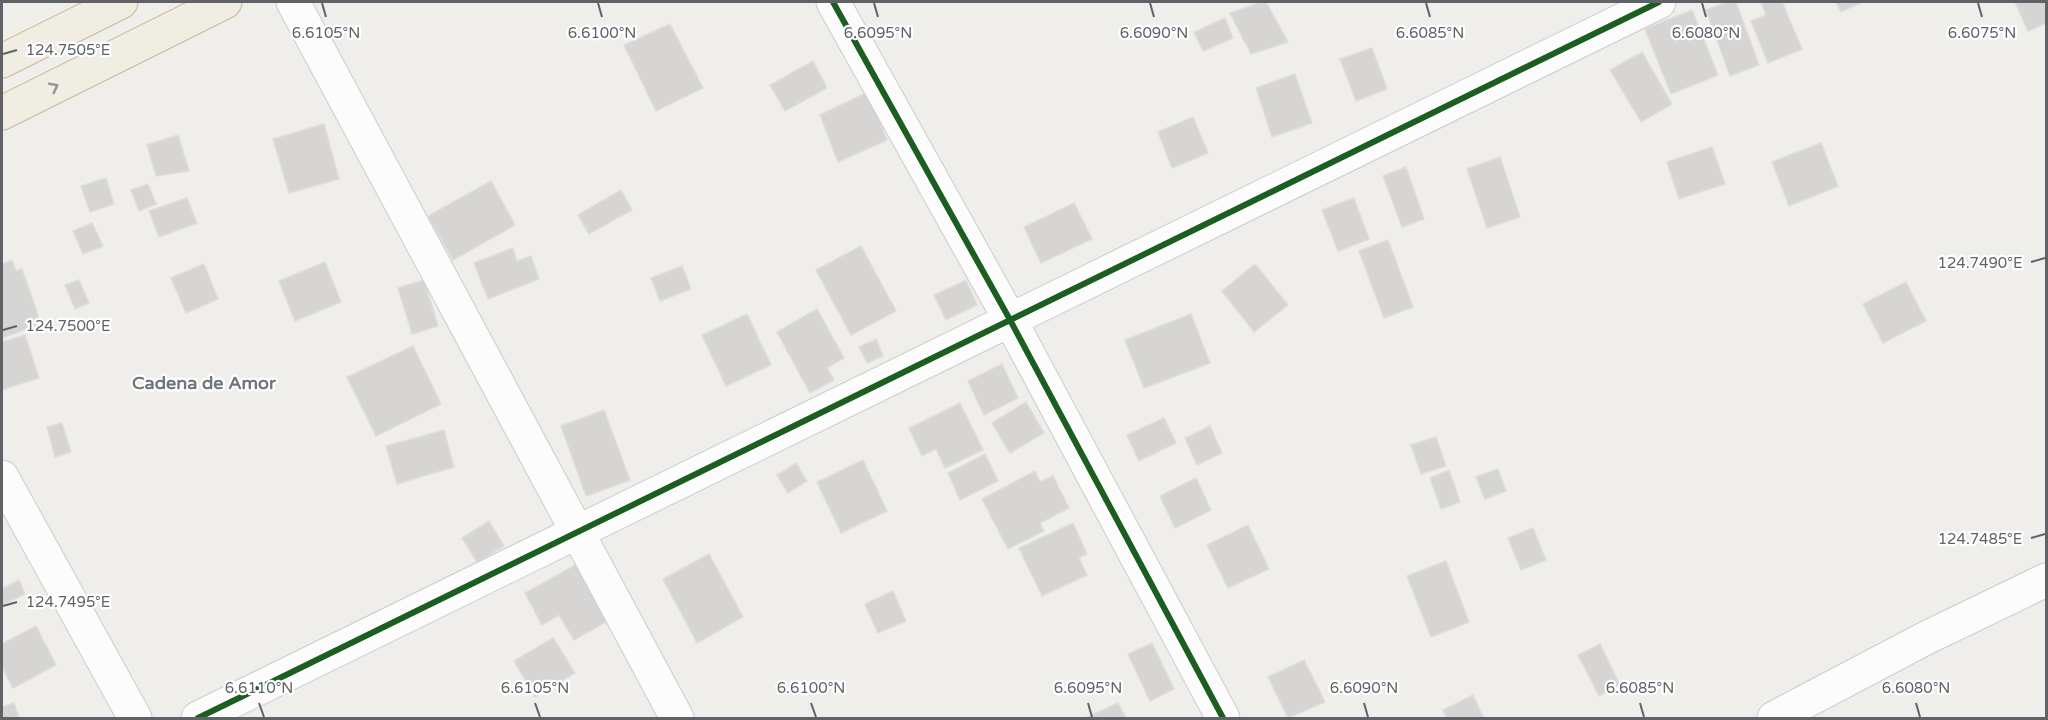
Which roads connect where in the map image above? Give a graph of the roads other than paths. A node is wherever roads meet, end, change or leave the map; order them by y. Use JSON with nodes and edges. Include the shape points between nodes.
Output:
{"nodes":[{"id":1,"x":121,"y":2,"type":"edge"},
{"id":2,"x":225,"y":2,"type":"edge"},
{"id":3,"x":293,"y":2,"type":"edge"},
{"id":4,"x":833,"y":2,"type":"edge"},
{"id":5,"x":1659,"y":2,"type":"edge"},
{"id":6,"x":2,"y":61,"type":"edge"},
{"id":7,"x":2,"y":113,"type":"edge"},
{"id":8,"x":1009,"y":318,"type":"junction"},
{"id":9,"x":2,"y":477,"type":"edge"},
{"id":10,"x":577,"y":531,"type":"junction"},
{"id":11,"x":2046,"y":580,"type":"edge"},
{"id":12,"x":135,"y":718,"type":"edge"},
{"id":13,"x":198,"y":718,"type":"edge"},
{"id":14,"x":677,"y":718,"type":"edge"},
{"id":15,"x":1224,"y":718,"type":"edge"},
{"id":16,"x":1774,"y":718,"type":"edge"}],
"edges":[{"from":1,"to":6,"type":"highway"},
{"from":7,"to":2,"type":"highway","one_way":true},
{"from":3,"to":10,"type":"street"},
{"from":4,"to":8,"type":"street"},
{"from":5,"to":8,"type":"street"},
{"from":8,"to":10,"type":"street"},
{"from":8,"to":15,"type":"street"},
{"from":9,"to":12,"type":"street"},
{"from":10,"to":13,"type":"street"},
{"from":10,"to":14,"type":"street"},
{"from":11,"to":16,"type":"street"}]}
